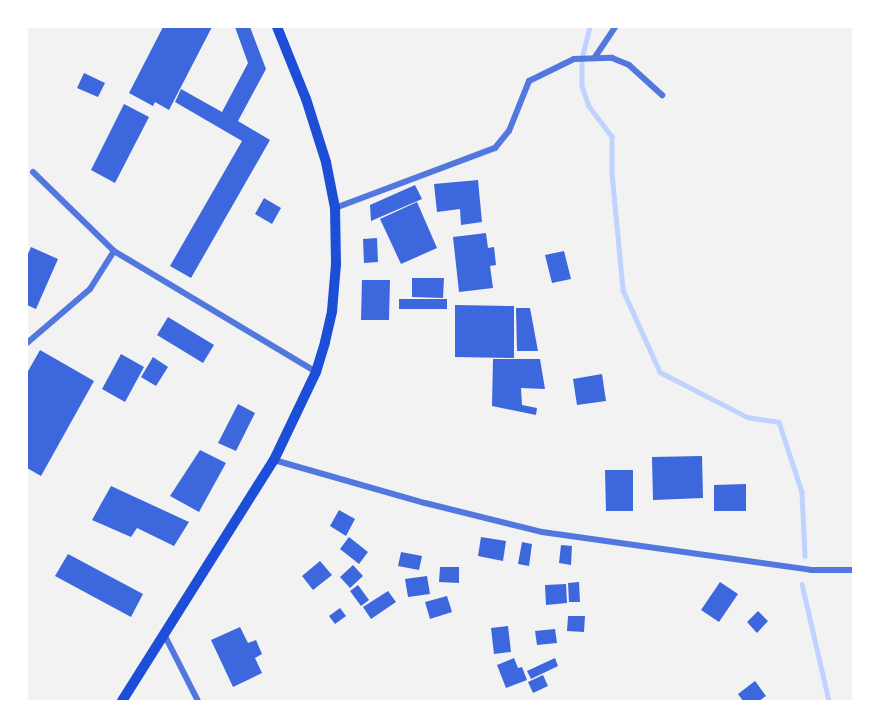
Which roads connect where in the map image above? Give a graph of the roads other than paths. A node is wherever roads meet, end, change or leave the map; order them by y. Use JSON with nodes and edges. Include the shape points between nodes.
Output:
{"nodes":[{"id":1,"x":278,"y":27,"type":"edge"},
{"id":2,"x":615,"y":27,"type":"edge"},
{"id":3,"x":595,"y":57,"type":"junction"},
{"id":4,"x":662,"y":95,"type":"dead end"},
{"id":5,"x":33,"y":172,"type":"dead end"},
{"id":6,"x":335,"y":208,"type":"junction"},
{"id":7,"x":114,"y":251,"type":"junction"},
{"id":8,"x":27,"y":343,"type":"edge"},
{"id":9,"x":316,"y":372,"type":"junction"},
{"id":10,"x":274,"y":460,"type":"junction"},
{"id":11,"x":853,"y":570,"type":"edge"},
{"id":12,"x":164,"y":634,"type":"junction"},
{"id":13,"x":122,"y":701,"type":"edge"},
{"id":14,"x":198,"y":701,"type":"edge"}],
"edges":[{"from":1,"to":6,"type":"main road","via":[[326,162]]},
{"from":2,"to":3,"type":"street"},
{"from":3,"to":4,"type":"street","via":[[629,65]]},
{"from":3,"to":6,"type":"street","via":[[574,59],[529,81],[509,131],[495,148]]},
{"from":5,"to":7,"type":"street"},
{"from":6,"to":9,"type":"main road","via":[[332,311]]},
{"from":7,"to":8,"type":"street","via":[[90,289]]},
{"from":7,"to":9,"type":"street"},
{"from":9,"to":10,"type":"main road"},
{"from":10,"to":11,"type":"street","via":[[542,532],[812,570]]},
{"from":10,"to":12,"type":"main road"},
{"from":12,"to":13,"type":"main road"},
{"from":12,"to":14,"type":"street"}]}
